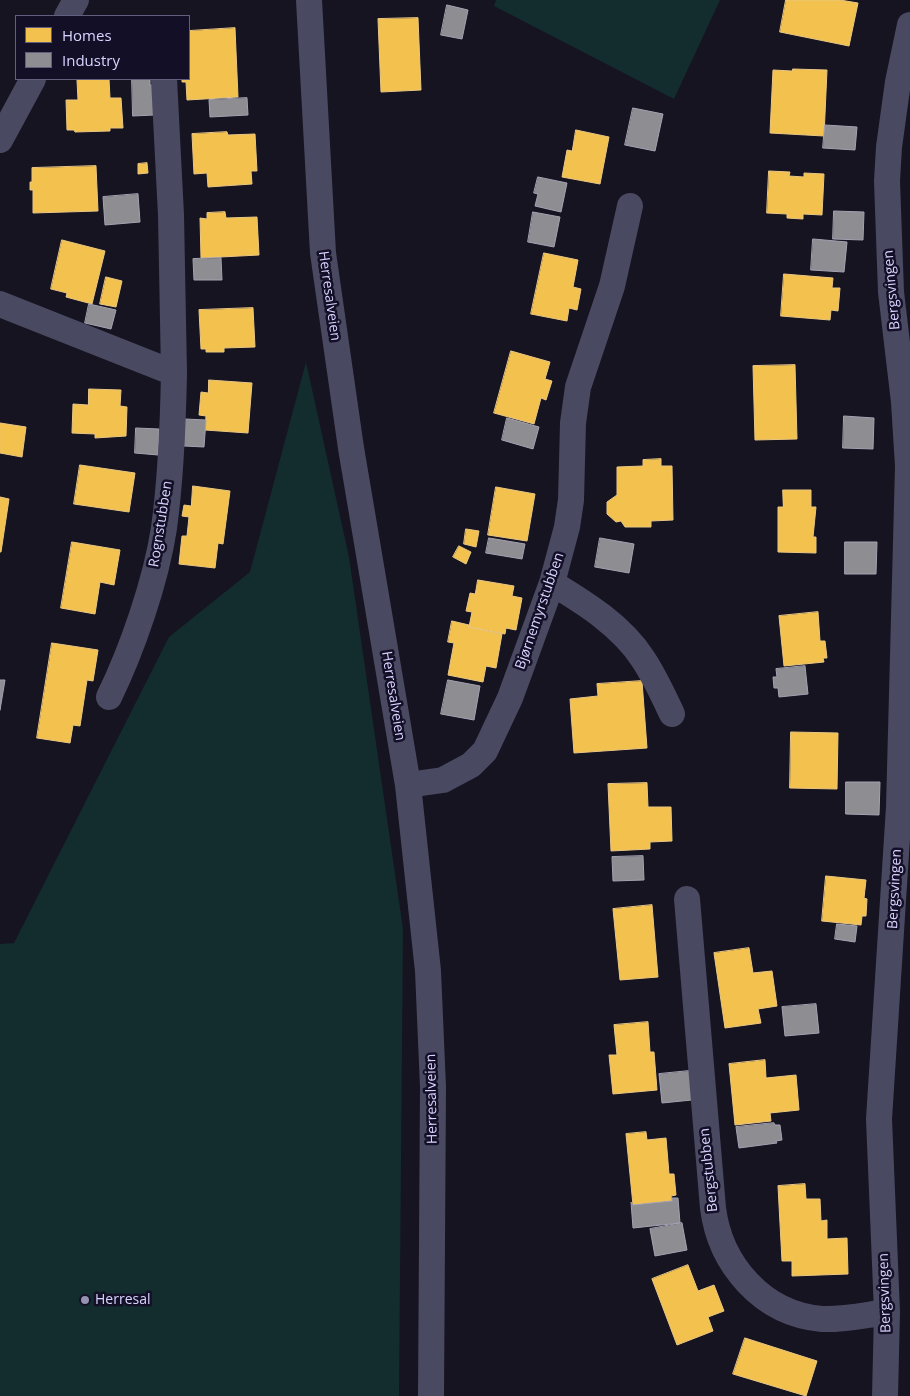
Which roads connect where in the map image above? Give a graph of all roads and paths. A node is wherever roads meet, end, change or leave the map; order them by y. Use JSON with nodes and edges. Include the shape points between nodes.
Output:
{"nodes":[{"id":1,"x":76,"y":0,"type":"edge"},
{"id":2,"x":308,"y":0,"type":"edge"},
{"id":3,"x":68,"y":15,"type":"edge"},
{"id":4,"x":910,"y":25,"type":"edge"},
{"id":5,"x":32,"y":80,"type":"edge"},
{"id":6,"x":164,"y":80,"type":"edge"},
{"id":7,"x":0,"y":140,"type":"edge"},
{"id":8,"x":630,"y":206,"type":"dead end"},
{"id":9,"x":0,"y":304,"type":"edge"},
{"id":10,"x":174,"y":373,"type":"junction"},
{"id":11,"x":552,"y":584,"type":"junction"},
{"id":12,"x":906,"y":677,"type":"edge"},
{"id":13,"x":108,"y":698,"type":"dead end"},
{"id":14,"x":672,"y":714,"type":"dead end"},
{"id":15,"x":408,"y":785,"type":"junction"},
{"id":16,"x":687,"y":899,"type":"dead end"},
{"id":17,"x":901,"y":931,"type":"edge"},
{"id":18,"x":887,"y":1312,"type":"junction"},
{"id":19,"x":431,"y":1396,"type":"edge"},
{"id":20,"x":885,"y":1396,"type":"edge"}],
"edges":[{"from":1,"to":3,"type":"street"},
{"from":2,"to":15,"type":"street","name":"Herresalveien","via":[[322,253]]},
{"from":4,"to":12,"type":"street","name":"Bergsvingen","via":[[889,147],[887,220],[908,466]]},
{"from":5,"to":7,"type":"street"},
{"from":6,"to":10,"type":"street","name":"Rognstubben"},
{"from":8,"to":11,"type":"street","name":"Bjørnemyrstubben","via":[[612,286],[578,387],[573,422],[571,500]]},
{"from":9,"to":10,"type":"street"},
{"from":10,"to":13,"type":"street","name":"Rognstubben","via":[[163,530],[125,663]]},
{"from":11,"to":14,"type":"street","via":[[584,602],[622,633],[642,658]]},
{"from":11,"to":15,"type":"street","name":"Bjørnemyrstubben","via":[[510,698],[485,751],[470,765],[450,776]]},
{"from":12,"to":17,"type":"street","name":"Bergsvingen","via":[[900,807]]},
{"from":15,"to":19,"type":"street","name":"Herresalveien","via":[[428,971],[432,1049]]},
{"from":16,"to":18,"type":"street","name":"Bergstubben","via":[[712,1208],[716,1230],[730,1261],[757,1291],[785,1310],[822,1319]]},
{"from":17,"to":18,"type":"street","name":"Bergsvingen","via":[[879,1119]]},
{"from":18,"to":20,"type":"street","name":"Bergsvingen"}]}
